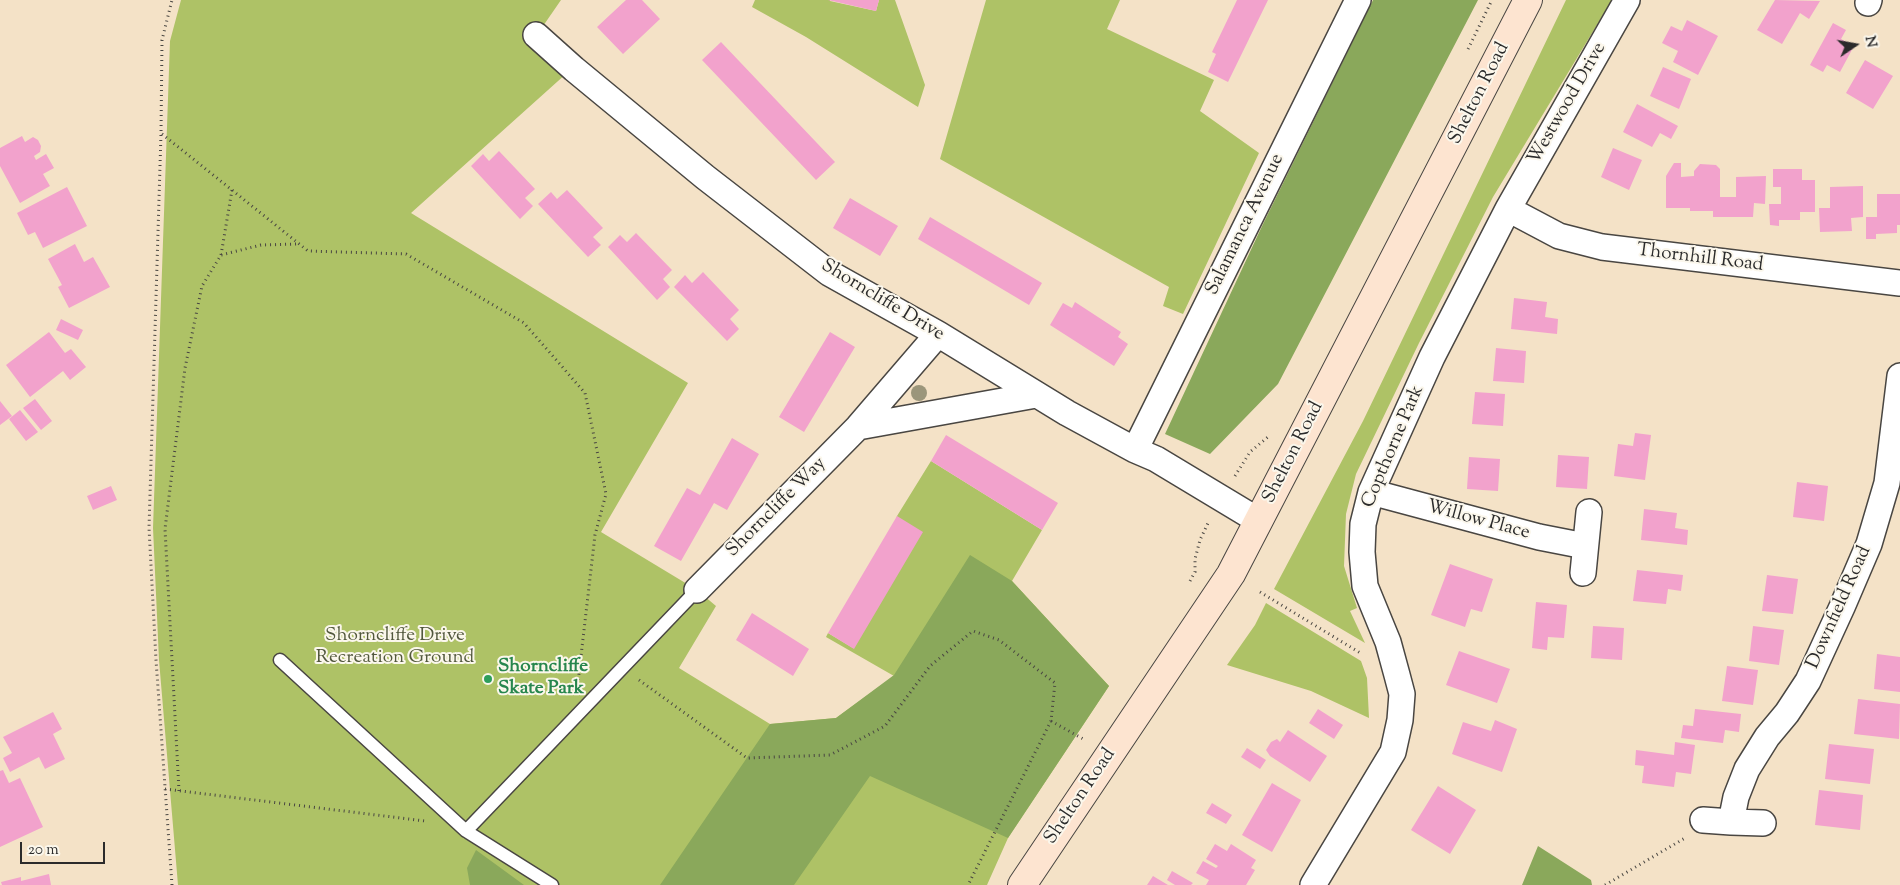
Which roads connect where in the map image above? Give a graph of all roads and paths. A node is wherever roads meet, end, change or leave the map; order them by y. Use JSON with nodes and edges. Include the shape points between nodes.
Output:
{"nodes":[{"id":1,"x":172,"y":0,"type":"edge"},
{"id":2,"x":1358,"y":0,"type":"edge"},
{"id":3,"x":1528,"y":0,"type":"edge"},
{"id":4,"x":1627,"y":0,"type":"edge"},
{"id":5,"x":536,"y":35,"type":"dead end"},
{"id":6,"x":161,"y":133,"type":"junction"},
{"id":7,"x":232,"y":190,"type":"junction"},
{"id":8,"x":1508,"y":209,"type":"junction"},
{"id":9,"x":299,"y":244,"type":"junction"},
{"id":10,"x":221,"y":255,"type":"junction"},
{"id":11,"x":1900,"y":283,"type":"edge"},
{"id":12,"x":938,"y":334,"type":"junction"},
{"id":13,"x":1900,"y":376,"type":"edge"},
{"id":14,"x":1036,"y":395,"type":"junction"},
{"id":15,"x":858,"y":427,"type":"junction"},
{"id":16,"x":1135,"y":450,"type":"junction"},
{"id":17,"x":1371,"y":492,"type":"junction"},
{"id":18,"x":1589,"y":512,"type":"dead end"},
{"id":19,"x":1259,"y":521,"type":"junction"},
{"id":20,"x":1585,"y":546,"type":"junction"},
{"id":21,"x":1583,"y":573,"type":"dead end"},
{"id":22,"x":697,"y":590,"type":"joint"},
{"id":23,"x":1260,"y":592,"type":"dead end"},
{"id":24,"x":280,"y":660,"type":"dead end"},
{"id":25,"x":622,"y":668,"type":"junction"},
{"id":26,"x":1396,"y":675,"type":"junction"},
{"id":27,"x":574,"y":719,"type":"junction"},
{"id":28,"x":1051,"y":721,"type":"junction"},
{"id":29,"x":1091,"y":743,"type":"dead end"},
{"id":30,"x":165,"y":789,"type":"junction"},
{"id":31,"x":179,"y":791,"type":"junction"},
{"id":32,"x":1703,"y":820,"type":"joint"},
{"id":33,"x":1731,"y":822,"type":"junction"},
{"id":34,"x":1763,"y":823,"type":"dead end"},
{"id":35,"x":464,"y":829,"type":"junction"},
{"id":36,"x":172,"y":885,"type":"edge"},
{"id":37,"x":552,"y":885,"type":"edge"},
{"id":38,"x":968,"y":885,"type":"edge"},
{"id":39,"x":1022,"y":885,"type":"edge"},
{"id":40,"x":1313,"y":885,"type":"edge"},
{"id":41,"x":1605,"y":885,"type":"edge"}],
"edges":[{"from":1,"to":6,"type":"path","via":[[162,40]]},
{"from":2,"to":16,"type":"street","name":"Salamanca Avenue"},
{"from":3,"to":19,"type":"main road","name":"Shelton Road"},
{"from":4,"to":8,"type":"street","name":"Westwood Drive"},
{"from":5,"to":12,"type":"street","name":"Shorncliffe Drive","via":[[705,177],[829,273]]},
{"from":6,"to":7,"type":"path"},
{"from":6,"to":30,"type":"path","via":[[149,528]]},
{"from":7,"to":9,"type":"path"},
{"from":7,"to":10,"type":"path"},
{"from":8,"to":11,"type":"street","name":"Thornhill Road","via":[[1559,236],[1602,247]]},
{"from":8,"to":17,"type":"street","name":"Copthorne Park","via":[[1432,357]]},
{"from":9,"to":10,"type":"path","via":[[261,246]]},
{"from":9,"to":27,"type":"path","via":[[308,251],[406,254],[524,323],[585,393],[606,494],[596,535]]},
{"from":10,"to":31,"type":"path","via":[[202,286],[185,368],[164,529]]},
{"from":12,"to":14,"type":"street","name":"Shorncliffe Drive"},
{"from":12,"to":15,"type":"street","name":"Shorncliffe Way"},
{"from":13,"to":33,"type":"street","name":"Downfield Road","via":[[1887,483],[1869,544],[1808,681],[1747,769]]},
{"from":14,"to":15,"type":"street"},
{"from":14,"to":16,"type":"street","name":"Shorncliffe Drive"},
{"from":15,"to":22,"type":"street","name":"Shorncliffe Way"},
{"from":16,"to":19,"type":"street","name":"Shorncliffe Drive","via":[[1156,459]]},
{"from":17,"to":20,"type":"street","name":"Willow Place","via":[[1539,537]]},
{"from":17,"to":26,"type":"street","name":"Copthorne Park","via":[[1363,524],[1365,586],[1388,642]]},
{"from":18,"to":20,"type":"street"},
{"from":19,"to":39,"type":"main road","name":"Shelton Road","via":[[1231,574]]},
{"from":20,"to":21,"type":"street"},
{"from":22,"to":25,"type":"lane"},
{"from":23,"to":26,"type":"path"},
{"from":24,"to":35,"type":"lane"},
{"from":25,"to":27,"type":"lane"},
{"from":25,"to":28,"type":"path","via":[[747,758],[830,755],[885,726],[930,666],[974,631],[999,640],[1055,683]]},
{"from":26,"to":40,"type":"street","name":"Copthorne Park","via":[[1402,694],[1393,752]]},
{"from":27,"to":35,"type":"lane"},
{"from":28,"to":29,"type":"path"},
{"from":28,"to":38,"type":"path"},
{"from":30,"to":31,"type":"path"},
{"from":30,"to":36,"type":"path"},
{"from":31,"to":35,"type":"path"},
{"from":32,"to":33,"type":"street"},
{"from":32,"to":41,"type":"path","via":[[1692,833]]},
{"from":33,"to":34,"type":"street"},
{"from":35,"to":37,"type":"lane"}]}
